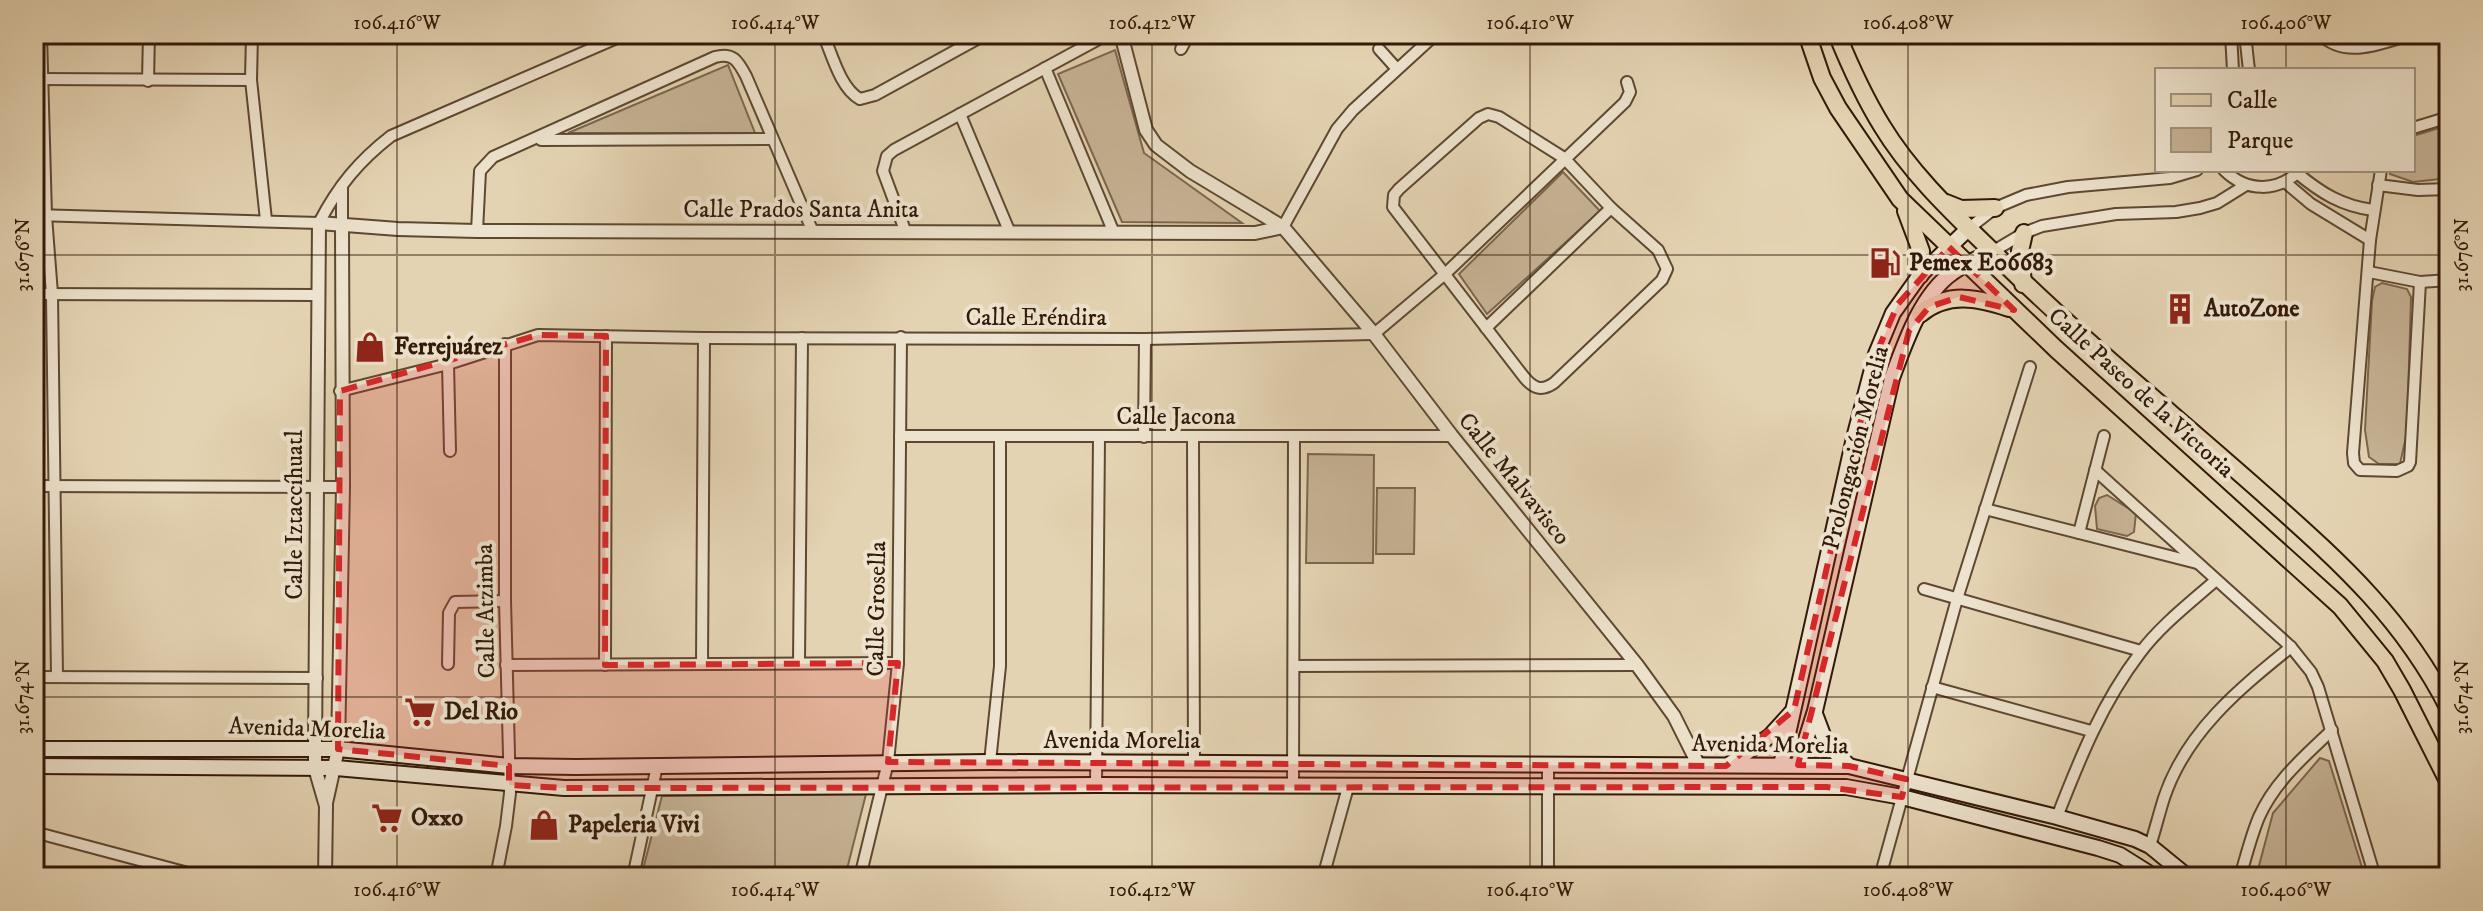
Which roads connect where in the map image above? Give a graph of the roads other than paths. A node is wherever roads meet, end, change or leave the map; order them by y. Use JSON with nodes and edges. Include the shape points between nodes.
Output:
{"nodes":[{"id":1,"x":41,"y":34,"type":"edge"},
{"id":2,"x":149,"y":34,"type":"edge"},
{"id":3,"x":252,"y":34,"type":"edge"},
{"id":4,"x":626,"y":34,"type":"edge"},
{"id":5,"x":823,"y":34,"type":"edge"},
{"id":6,"x":986,"y":34,"type":"edge"},
{"id":7,"x":1108,"y":34,"type":"edge"},
{"id":8,"x":1121,"y":34,"type":"edge"},
{"id":9,"x":1189,"y":34,"type":"edge"},
{"id":10,"x":1436,"y":34,"type":"edge"},
{"id":11,"x":1807,"y":34,"type":"edge"},
{"id":12,"x":1837,"y":34,"type":"edge"},
{"id":13,"x":2231,"y":34,"type":"edge"},
{"id":14,"x":2245,"y":34,"type":"edge"},
{"id":15,"x":2320,"y":34,"type":"edge"},
{"id":16,"x":2412,"y":34,"type":"edge"},
{"id":17,"x":1181,"y":49,"type":"dead end"},
{"id":18,"x":1379,"y":49,"type":"dead end"},
{"id":19,"x":1045,"y":68,"type":"junction"},
{"id":20,"x":2233,"y":68,"type":"edge"},
{"id":21,"x":2249,"y":68,"type":"edge"},
{"id":22,"x":1397,"y":69,"type":"junction"},
{"id":23,"x":37,"y":79,"type":"edge"},
{"id":24,"x":251,"y":80,"type":"junction"},
{"id":25,"x":148,"y":81,"type":"junction"},
{"id":26,"x":1627,"y":82,"type":"dead end"},
{"id":27,"x":960,"y":114,"type":"junction"},
{"id":28,"x":2449,"y":117,"type":"edge"},
{"id":29,"x":2415,"y":127,"type":"edge"},
{"id":30,"x":771,"y":139,"type":"junction"},
{"id":31,"x":535,"y":140,"type":"junction"},
{"id":32,"x":1564,"y":158,"type":"junction"},
{"id":33,"x":2190,"y":172,"type":"edge"},
{"id":34,"x":2227,"y":172,"type":"edge"},
{"id":35,"x":2299,"y":172,"type":"edge"},
{"id":36,"x":2381,"y":172,"type":"edge"},
{"id":37,"x":2285,"y":182,"type":"junction"},
{"id":38,"x":2246,"y":185,"type":"junction"},
{"id":39,"x":2378,"y":185,"type":"junction"},
{"id":40,"x":342,"y":186,"type":"junction"},
{"id":41,"x":2449,"y":189,"type":"edge"},
{"id":42,"x":1900,"y":199,"type":"junction"},
{"id":43,"x":1944,"y":202,"type":"junction"},
{"id":44,"x":1611,"y":208,"type":"junction"},
{"id":45,"x":1995,"y":208,"type":"junction"},
{"id":46,"x":2373,"y":210,"type":"junction"},
{"id":47,"x":40,"y":216,"type":"edge"},
{"id":48,"x":266,"y":220,"type":"junction"},
{"id":49,"x":319,"y":223,"type":"junction"},
{"id":50,"x":342,"y":225,"type":"junction"},
{"id":51,"x":1283,"y":227,"type":"junction"},
{"id":52,"x":1968,"y":229,"type":"junction"},
{"id":53,"x":477,"y":231,"type":"junction"},
{"id":54,"x":813,"y":232,"type":"junction"},
{"id":55,"x":906,"y":233,"type":"junction"},
{"id":56,"x":1010,"y":233,"type":"junction"},
{"id":57,"x":1114,"y":233,"type":"junction"},
{"id":58,"x":2024,"y":233,"type":"junction"},
{"id":59,"x":2370,"y":240,"type":"junction"},
{"id":60,"x":1949,"y":247,"type":"junction"},
{"id":61,"x":1992,"y":252,"type":"junction"},
{"id":62,"x":1966,"y":264,"type":"junction"},
{"id":63,"x":2369,"y":272,"type":"junction"},
{"id":64,"x":1445,"y":274,"type":"junction"},
{"id":65,"x":1920,"y":275,"type":"junction"},
{"id":66,"x":2449,"y":280,"type":"edge"},
{"id":67,"x":2420,"y":282,"type":"junction"},
{"id":68,"x":2023,"y":284,"type":"junction"},
{"id":69,"x":34,"y":294,"type":"edge"},
{"id":70,"x":52,"y":294,"type":"junction"},
{"id":71,"x":316,"y":295,"type":"junction"},
{"id":72,"x":1898,"y":304,"type":"junction"},
{"id":73,"x":2014,"y":310,"type":"junction"},
{"id":74,"x":1920,"y":314,"type":"junction"},
{"id":75,"x":1486,"y":328,"type":"junction"},
{"id":76,"x":1909,"y":331,"type":"junction"},
{"id":77,"x":1374,"y":334,"type":"junction"},
{"id":78,"x":606,"y":336,"type":"junction"},
{"id":79,"x":901,"y":337,"type":"junction"},
{"id":80,"x":704,"y":338,"type":"junction"},
{"id":81,"x":802,"y":338,"type":"junction"},
{"id":82,"x":1145,"y":339,"type":"junction"},
{"id":83,"x":505,"y":344,"type":"junction"},
{"id":84,"x":448,"y":364,"type":"junction"},
{"id":85,"x":2030,"y":367,"type":"dead end"},
{"id":86,"x":340,"y":391,"type":"junction"},
{"id":87,"x":900,"y":436,"type":"junction"},
{"id":88,"x":1294,"y":436,"type":"junction"},
{"id":89,"x":1452,"y":436,"type":"junction"},
{"id":90,"x":2104,"y":436,"type":"dead end"},
{"id":91,"x":1000,"y":437,"type":"junction"},
{"id":92,"x":1099,"y":437,"type":"junction"},
{"id":93,"x":1144,"y":437,"type":"junction"},
{"id":94,"x":1193,"y":437,"type":"junction"},
{"id":95,"x":450,"y":451,"type":"dead end"},
{"id":96,"x":2095,"y":470,"type":"junction"},
{"id":97,"x":34,"y":486,"type":"edge"},
{"id":98,"x":52,"y":486,"type":"junction"},
{"id":99,"x":317,"y":487,"type":"junction"},
{"id":100,"x":343,"y":487,"type":"junction"},
{"id":101,"x":1985,"y":509,"type":"junction"},
{"id":102,"x":2079,"y":533,"type":"junction"},
{"id":103,"x":2198,"y":563,"type":"junction"},
{"id":104,"x":2216,"y":580,"type":"junction"},
{"id":105,"x":1924,"y":589,"type":"dead end"},
{"id":106,"x":1957,"y":599,"type":"junction"},
{"id":107,"x":505,"y":601,"type":"junction"},
{"id":108,"x":2291,"y":647,"type":"junction"},
{"id":109,"x":2141,"y":651,"type":"junction"},
{"id":110,"x":799,"y":662,"type":"junction"},
{"id":111,"x":898,"y":663,"type":"junction"},
{"id":112,"x":448,"y":664,"type":"dead end"},
{"id":113,"x":702,"y":664,"type":"junction"},
{"id":114,"x":506,"y":665,"type":"junction"},
{"id":115,"x":605,"y":665,"type":"junction"},
{"id":116,"x":1637,"y":665,"type":"junction"},
{"id":117,"x":1294,"y":666,"type":"junction"},
{"id":118,"x":34,"y":677,"type":"edge"},
{"id":119,"x":57,"y":677,"type":"junction"},
{"id":120,"x":317,"y":678,"type":"junction"},
{"id":121,"x":1932,"y":687,"type":"junction"},
{"id":122,"x":2449,"y":709,"type":"edge"},
{"id":123,"x":1794,"y":710,"type":"junction"},
{"id":124,"x":1815,"y":711,"type":"junction"},
{"id":125,"x":2332,"y":730,"type":"junction"},
{"id":126,"x":2091,"y":731,"type":"junction"},
{"id":127,"x":315,"y":748,"type":"junction"},
{"id":128,"x":34,"y":749,"type":"edge"},
{"id":129,"x":338,"y":749,"type":"junction"},
{"id":130,"x":888,"y":762,"type":"junction"},
{"id":131,"x":990,"y":762,"type":"junction"},
{"id":132,"x":1096,"y":763,"type":"junction"},
{"id":133,"x":1293,"y":763,"type":"junction"},
{"id":134,"x":1194,"y":764,"type":"junction"},
{"id":135,"x":1781,"y":765,"type":"junction"},
{"id":136,"x":1798,"y":765,"type":"junction"},
{"id":137,"x":34,"y":766,"type":"edge"},
{"id":138,"x":509,"y":766,"type":"junction"},
{"id":139,"x":657,"y":766,"type":"junction"},
{"id":140,"x":1548,"y":766,"type":"junction"},
{"id":141,"x":1699,"y":766,"type":"junction"},
{"id":142,"x":1726,"y":766,"type":"junction"},
{"id":143,"x":1849,"y":766,"type":"junction"},
{"id":144,"x":315,"y":768,"type":"junction"},
{"id":145,"x":336,"y":768,"type":"junction"},
{"id":146,"x":1906,"y":779,"type":"junction"},
{"id":147,"x":2449,"y":783,"type":"edge"},
{"id":148,"x":509,"y":785,"type":"junction"},
{"id":149,"x":1096,"y":785,"type":"junction"},
{"id":150,"x":1293,"y":786,"type":"junction"},
{"id":151,"x":1548,"y":786,"type":"junction"},
{"id":152,"x":652,"y":787,"type":"junction"},
{"id":153,"x":882,"y":787,"type":"junction"},
{"id":154,"x":1348,"y":787,"type":"junction"},
{"id":155,"x":1902,"y":797,"type":"junction"},
{"id":156,"x":326,"y":806,"type":"junction"},
{"id":157,"x":2057,"y":817,"type":"junction"},
{"id":158,"x":34,"y":832,"type":"edge"},
{"id":159,"x":2150,"y":846,"type":"junction"},
{"id":160,"x":860,"y":876,"type":"edge"},
{"id":161,"x":203,"y":877,"type":"edge"},
{"id":162,"x":325,"y":877,"type":"edge"},
{"id":163,"x":496,"y":877,"type":"edge"},
{"id":164,"x":633,"y":877,"type":"edge"},
{"id":165,"x":954,"y":877,"type":"edge"},
{"id":166,"x":1323,"y":877,"type":"edge"},
{"id":167,"x":1548,"y":877,"type":"edge"},
{"id":168,"x":1880,"y":877,"type":"edge"},
{"id":169,"x":2155,"y":877,"type":"edge"},
{"id":170,"x":2188,"y":877,"type":"edge"},
{"id":171,"x":2240,"y":877,"type":"edge"},
{"id":172,"x":2375,"y":877,"type":"edge"}],
"edges":[{"from":1,"to":23,"type":"street"},
{"from":2,"to":25,"type":"street"},
{"from":3,"to":24,"type":"street"},
{"from":4,"to":40,"type":"street","via":[[391,136],[361,159]]},
{"from":5,"to":6,"type":"street","via":[[845,84],[860,99]]},
{"from":7,"to":19,"type":"street"},
{"from":8,"to":51,"type":"street","name":"Calle Malvavisco","via":[[1146,130],[1156,145]]},
{"from":9,"to":17,"type":"street"},
{"from":10,"to":22,"type":"street"},
{"from":11,"to":42,"type":"main road","name":"Calle Paseo de la Victoria","via":[[1838,108]]},
{"from":12,"to":43,"type":"main road","name":"Calle Paseo de la Victoria","via":[[1883,128]]},
{"from":13,"to":20,"type":"street"},
{"from":14,"to":21,"type":"street"},
{"from":15,"to":16,"type":"street","via":[[2346,49]]},
{"from":18,"to":22,"type":"street"},
{"from":19,"to":27,"type":"street"},
{"from":19,"to":57,"type":"street"},
{"from":22,"to":51,"type":"street","via":[[1337,129]]},
{"from":23,"to":25,"type":"street"},
{"from":23,"to":47,"type":"street"},
{"from":24,"to":25,"type":"street"},
{"from":24,"to":48,"type":"street"},
{"from":26,"to":32,"type":"street","via":[[1625,102]]},
{"from":27,"to":55,"type":"street","via":[[887,156],[883,171]]},
{"from":27,"to":56,"type":"street"},
{"from":28,"to":29,"type":"street"},
{"from":30,"to":31,"type":"street"},
{"from":30,"to":31,"type":"street","via":[[746,76],[727,55]]},
{"from":30,"to":54,"type":"street"},
{"from":31,"to":53,"type":"street","via":[[493,157],[480,171]]},
{"from":32,"to":44,"type":"street"},
{"from":32,"to":64,"type":"street"},
{"from":32,"to":64,"type":"street","via":[[1493,114],[1479,118],[1399,189],[1393,201],[1396,214]]},
{"from":33,"to":45,"type":"street","name":"Prolongación Morelia","via":[[2045,190]]},
{"from":34,"to":38,"type":"street"},
{"from":35,"to":37,"type":"street"},
{"from":35,"to":46,"type":"street","via":[[2331,198]]},
{"from":36,"to":39,"type":"street"},
{"from":37,"to":38,"type":"street"},
{"from":37,"to":59,"type":"street"},
{"from":38,"to":58,"type":"street","name":"Prolongación Morelia","via":[[2200,208],[2116,214]]},
{"from":39,"to":41,"type":"street"},
{"from":39,"to":46,"type":"street"},
{"from":40,"to":49,"type":"street"},
{"from":40,"to":50,"type":"street"},
{"from":42,"to":60,"type":"main road","name":"Calle Paseo de la Victoria"},
{"from":42,"to":65,"type":"main road","via":[[1918,237]]},
{"from":43,"to":45,"type":"main road","via":[[1961,209]]},
{"from":43,"to":52,"type":"main road","name":"Calle Paseo de la Victoria"},
{"from":44,"to":75,"type":"street"},
{"from":44,"to":75,"type":"street","via":[[1658,250],[1666,263],[1665,275],[1554,383],[1535,388]]},
{"from":45,"to":52,"type":"street","name":"Prolongación Morelia"},
{"from":46,"to":59,"type":"street"},
{"from":47,"to":48,"type":"street"},
{"from":47,"to":70,"type":"street"},
{"from":48,"to":49,"type":"street"},
{"from":49,"to":50,"type":"street","name":"Calle Prados Santa Anita"},
{"from":49,"to":71,"type":"street","name":"Calle Iztaccíhuatl"},
{"from":50,"to":53,"type":"street","name":"Calle Prados Santa Anita"},
{"from":50,"to":86,"type":"street","name":"Calle Iztaccíhuatl"},
{"from":51,"to":57,"type":"street","name":"Calle Prados Santa Anita","via":[[1255,233]]},
{"from":51,"to":77,"type":"street","name":"Calle Malvavisco"},
{"from":52,"to":60,"type":"main road","name":"Prolongación Morelia"},
{"from":52,"to":61,"type":"main road","name":"Calle Paseo de la Victoria"},
{"from":53,"to":54,"type":"street","name":"Calle Prados Santa Anita"},
{"from":54,"to":55,"type":"street","name":"Calle Prados Santa Anita"},
{"from":55,"to":56,"type":"street","name":"Calle Prados Santa Anita"},
{"from":56,"to":57,"type":"street","name":"Calle Prados Santa Anita"},
{"from":58,"to":61,"type":"street","name":"Prolongación Morelia"},
{"from":58,"to":68,"type":"main road"},
{"from":59,"to":63,"type":"street"},
{"from":60,"to":62,"type":"main road","name":"Calle Paseo de la Victoria"},
{"from":60,"to":65,"type":"main road","name":"Prolongación Morelia"},
{"from":61,"to":62,"type":"main road","name":"Prolongación Morelia"},
{"from":61,"to":68,"type":"main road","name":"Calle Paseo de la Victoria"},
{"from":62,"to":73,"type":"main road","name":"Calle Paseo de la Victoria"},
{"from":62,"to":74,"type":"main road","name":"Prolongación Morelia","via":[[1937,287]]},
{"from":63,"to":67,"type":"street"},
{"from":63,"to":67,"type":"street","via":[[2353,453],[2360,470],[2397,471],[2410,462]]},
{"from":64,"to":75,"type":"street"},
{"from":64,"to":77,"type":"street"},
{"from":65,"to":72,"type":"main road","name":"Prolongación Morelia"},
{"from":66,"to":67,"type":"street"},
{"from":68,"to":122,"type":"main road","name":"Calle Paseo de la Victoria","via":[[2348,569],[2390,615]]},
{"from":69,"to":70,"type":"street"},
{"from":70,"to":71,"type":"street"},
{"from":70,"to":98,"type":"street"},
{"from":71,"to":99,"type":"street","name":"Calle Iztaccíhuatl"},
{"from":72,"to":76,"type":"main road"},
{"from":72,"to":123,"type":"main road","name":"Prolongación Morelia","via":[[1865,393]]},
{"from":73,"to":74,"type":"main road","via":[[1959,297]]},
{"from":73,"to":147,"type":"main road","name":"Calle Paseo de la Victoria","via":[[2340,606],[2391,671]]},
{"from":74,"to":76,"type":"main road","name":"Prolongación Morelia"},
{"from":76,"to":124,"type":"main road","name":"Prolongación Morelia","via":[[1892,378]]},
{"from":77,"to":82,"type":"street","name":"Calle Eréndira"},
{"from":77,"to":89,"type":"street","name":"Calle Malvavisco"},
{"from":78,"to":80,"type":"street","name":"Calle Eréndira"},
{"from":78,"to":83,"type":"street","name":"Calle Eréndira","via":[[538,335]]},
{"from":78,"to":115,"type":"street"},
{"from":79,"to":81,"type":"street","name":"Calle Eréndira"},
{"from":79,"to":82,"type":"street","name":"Calle Eréndira"},
{"from":79,"to":87,"type":"street","name":"Calle Grosella"},
{"from":80,"to":81,"type":"street","name":"Calle Eréndira"},
{"from":80,"to":113,"type":"street"},
{"from":81,"to":110,"type":"street"},
{"from":82,"to":93,"type":"street"},
{"from":83,"to":84,"type":"street","name":"Calle Eréndira"},
{"from":83,"to":107,"type":"street","name":"Calle Atzimba"},
{"from":84,"to":86,"type":"street","name":"Calle Eréndira"},
{"from":84,"to":95,"type":"street"},
{"from":85,"to":101,"type":"street"},
{"from":86,"to":100,"type":"street","name":"Calle Iztaccíhuatl"},
{"from":87,"to":91,"type":"street","name":"Calle Jacona"},
{"from":87,"to":111,"type":"street","name":"Calle Grosella"},
{"from":88,"to":89,"type":"street","name":"Calle Jacona"},
{"from":88,"to":94,"type":"street","name":"Calle Jacona"},
{"from":88,"to":117,"type":"street"},
{"from":89,"to":116,"type":"street","name":"Calle Malvavisco"},
{"from":90,"to":96,"type":"street"},
{"from":91,"to":92,"type":"street","name":"Calle Jacona"},
{"from":91,"to":131,"type":"street","via":[[1000,666]]},
{"from":92,"to":93,"type":"street","name":"Calle Jacona"},
{"from":92,"to":132,"type":"street"},
{"from":93,"to":94,"type":"street","name":"Calle Jacona"},
{"from":94,"to":134,"type":"street"},
{"from":96,"to":102,"type":"street"},
{"from":96,"to":103,"type":"street"},
{"from":97,"to":98,"type":"street"},
{"from":98,"to":99,"type":"street"},
{"from":98,"to":119,"type":"street"},
{"from":99,"to":100,"type":"street"},
{"from":99,"to":120,"type":"street","name":"Calle Iztaccíhuatl"},
{"from":100,"to":129,"type":"street","name":"Calle Iztaccíhuatl"},
{"from":101,"to":102,"type":"street"},
{"from":101,"to":106,"type":"street"},
{"from":102,"to":103,"type":"street"},
{"from":103,"to":104,"type":"street"},
{"from":104,"to":108,"type":"street"},
{"from":104,"to":109,"type":"street"},
{"from":105,"to":106,"type":"street"},
{"from":106,"to":109,"type":"street"},
{"from":106,"to":121,"type":"street"},
{"from":107,"to":112,"type":"street","via":[[455,602],[449,613]]},
{"from":107,"to":114,"type":"street","name":"Calle Atzimba"},
{"from":108,"to":125,"type":"street","via":[[2311,672]]},
{"from":108,"to":159,"type":"street","via":[[2216,711],[2192,743],[2164,796]]},
{"from":109,"to":126,"type":"street"},
{"from":110,"to":111,"type":"street"},
{"from":110,"to":113,"type":"street"},
{"from":111,"to":130,"type":"street","name":"Calle Grosella"},
{"from":113,"to":115,"type":"street"},
{"from":114,"to":115,"type":"street"},
{"from":114,"to":138,"type":"street","name":"Calle Atzimba"},
{"from":116,"to":117,"type":"street"},
{"from":116,"to":141,"type":"street","name":"Calle Malvavisco","via":[[1674,716]]},
{"from":117,"to":133,"type":"street"},
{"from":118,"to":119,"type":"street"},
{"from":119,"to":120,"type":"street"},
{"from":120,"to":127,"type":"street","name":"Calle Iztaccíhuatl"},
{"from":121,"to":126,"type":"street"},
{"from":121,"to":146,"type":"street"},
{"from":123,"to":135,"type":"main road","name":"Prolongación Morelia"},
{"from":123,"to":142,"type":"main road","via":[[1770,736]]},
{"from":124,"to":136,"type":"main road","name":"Prolongación Morelia"},
{"from":124,"to":143,"type":"main road","via":[[1826,743]]},
{"from":125,"to":171,"type":"street","via":[[2271,795]]},
{"from":125,"to":172,"type":"street"},
{"from":126,"to":157,"type":"street"},
{"from":127,"to":128,"type":"main road","name":"Avenida Morelia"},
{"from":127,"to":129,"type":"main road","name":"Avenida Morelia"},
{"from":127,"to":144,"type":"street","name":"Calle Iztaccíhuatl"},
{"from":129,"to":138,"type":"main road","name":"Avenida Morelia"},
{"from":129,"to":145,"type":"street","name":"Calle Iztaccíhuatl"},
{"from":130,"to":131,"type":"main road","name":"Avenida Morelia"},
{"from":130,"to":139,"type":"main road","name":"Avenida Morelia"},
{"from":130,"to":153,"type":"street","name":"Calle Grosella"},
{"from":131,"to":132,"type":"main road","name":"Avenida Morelia"},
{"from":132,"to":134,"type":"main road","name":"Avenida Morelia"},
{"from":132,"to":149,"type":"street"},
{"from":133,"to":134,"type":"main road","name":"Avenida Morelia"},
{"from":133,"to":140,"type":"main road","name":"Avenida Morelia"},
{"from":133,"to":150,"type":"street"},
{"from":135,"to":136,"type":"main road","name":"Avenida Morelia"},
{"from":135,"to":142,"type":"main road","name":"Avenida Morelia"},
{"from":136,"to":143,"type":"main road","name":"Avenida Morelia"},
{"from":137,"to":144,"type":"main road","name":"Avenida Morelia"},
{"from":138,"to":139,"type":"main road","name":"Avenida Morelia"},
{"from":138,"to":148,"type":"street","name":"Calle Atzimba"},
{"from":139,"to":152,"type":"street"},
{"from":140,"to":141,"type":"main road","name":"Avenida Morelia"},
{"from":140,"to":151,"type":"street"},
{"from":141,"to":142,"type":"main road","name":"Avenida Morelia"},
{"from":143,"to":146,"type":"main road","name":"Avenida Morelia"},
{"from":144,"to":145,"type":"main road","name":"Avenida Morelia"},
{"from":144,"to":156,"type":"street","name":"Calle Iztaccíhuatl"},
{"from":145,"to":148,"type":"main road","name":"Avenida Morelia"},
{"from":145,"to":156,"type":"street","name":"Calle Iztaccíhuatl"},
{"from":146,"to":155,"type":"street"},
{"from":146,"to":157,"type":"main road","name":"Avenida Morelia"},
{"from":148,"to":152,"type":"main road","name":"Avenida Morelia"},
{"from":148,"to":163,"type":"street","name":"Calle Atzimba"},
{"from":149,"to":150,"type":"main road","name":"Avenida Morelia"},
{"from":149,"to":153,"type":"main road","name":"Avenida Morelia"},
{"from":150,"to":154,"type":"main road","name":"Avenida Morelia"},
{"from":151,"to":154,"type":"main road","name":"Avenida Morelia"},
{"from":151,"to":155,"type":"main road","name":"Avenida Morelia","via":[[1836,787]]},
{"from":151,"to":167,"type":"street"},
{"from":152,"to":153,"type":"main road","name":"Avenida Morelia"},
{"from":152,"to":164,"type":"street"},
{"from":153,"to":160,"type":"street","name":"Calle Grosella"},
{"from":154,"to":166,"type":"street"},
{"from":155,"to":168,"type":"street"},
{"from":155,"to":169,"type":"main road","name":"Avenida Morelia","via":[[2120,855]]},
{"from":156,"to":162,"type":"street","name":"Calle Iztaccíhuatl"},
{"from":157,"to":159,"type":"main road","name":"Avenida Morelia"},
{"from":158,"to":161,"type":"street"},
{"from":159,"to":170,"type":"main road","name":"Avenida Morelia"},
{"from":160,"to":165,"type":"street"}]}
